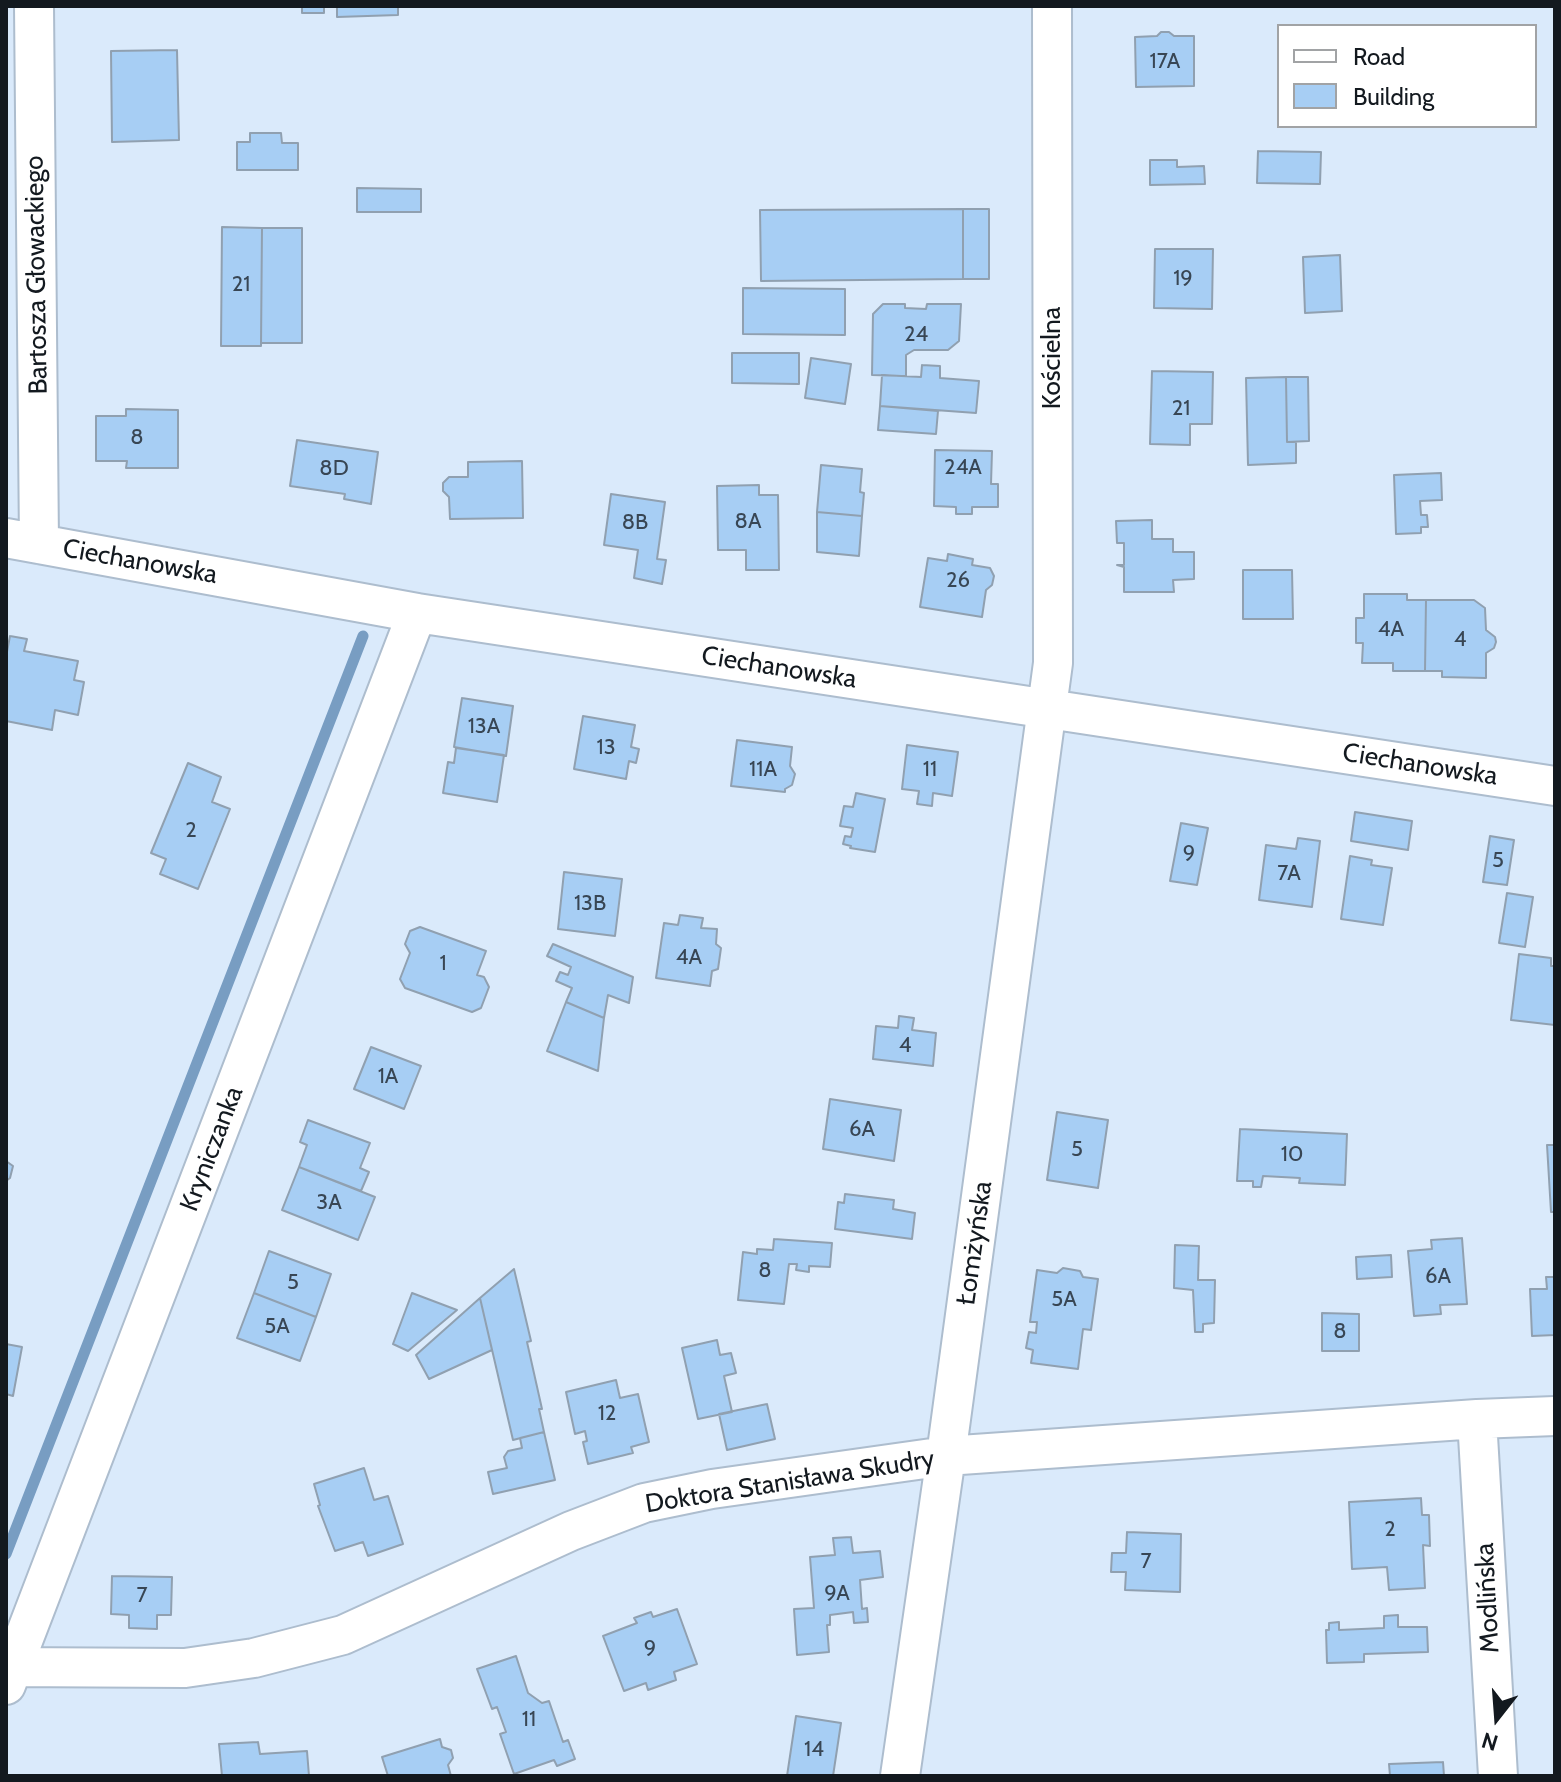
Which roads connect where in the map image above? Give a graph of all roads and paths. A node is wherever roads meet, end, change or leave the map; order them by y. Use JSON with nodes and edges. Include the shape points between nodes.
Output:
{"nodes":[{"id":1,"x":34,"y":6,"type":"edge"},
{"id":2,"x":1052,"y":6,"type":"edge"},
{"id":3,"x":22,"y":541,"type":"edge"},
{"id":4,"x":417,"y":613,"type":"junction"},
{"id":5,"x":1047,"y":709,"type":"junction"},
{"id":6,"x":1555,"y":786,"type":"edge"},
{"id":7,"x":1555,"y":1416,"type":"edge"},
{"id":8,"x":1477,"y":1419,"type":"junction"},
{"id":9,"x":946,"y":1456,"type":"junction"},
{"id":10,"x":8,"y":1674,"type":"edge"},
{"id":11,"x":900,"y":1776,"type":"edge"},
{"id":12,"x":1498,"y":1776,"type":"edge"}],
"edges":[{"from":1,"to":3,"type":"street","name":"Bartosza Głowackiego"},
{"from":2,"to":5,"type":"street","name":"Kościelna","via":[[1053,656]]},
{"from":3,"to":4,"type":"street","name":"Ciechanowska"},
{"from":4,"to":5,"type":"street","name":"Ciechanowska"},
{"from":4,"to":10,"type":"street","name":"Kryniczanka"},
{"from":5,"to":6,"type":"street","name":"Ciechanowska"},
{"from":5,"to":9,"type":"street","name":"Łomżyńska"},
{"from":7,"to":8,"type":"street","name":"Doktora Stanisława Skudry"},
{"from":8,"to":9,"type":"street","name":"Doktora Stanisława Skudry"},
{"from":8,"to":12,"type":"street","name":"Modlińska"},
{"from":9,"to":10,"type":"street","name":"Doktora Stanisława Skudry","via":[[644,1503],[343,1635],[254,1658],[185,1668]]},
{"from":9,"to":11,"type":"street","name":"Łomżyńska"}]}
